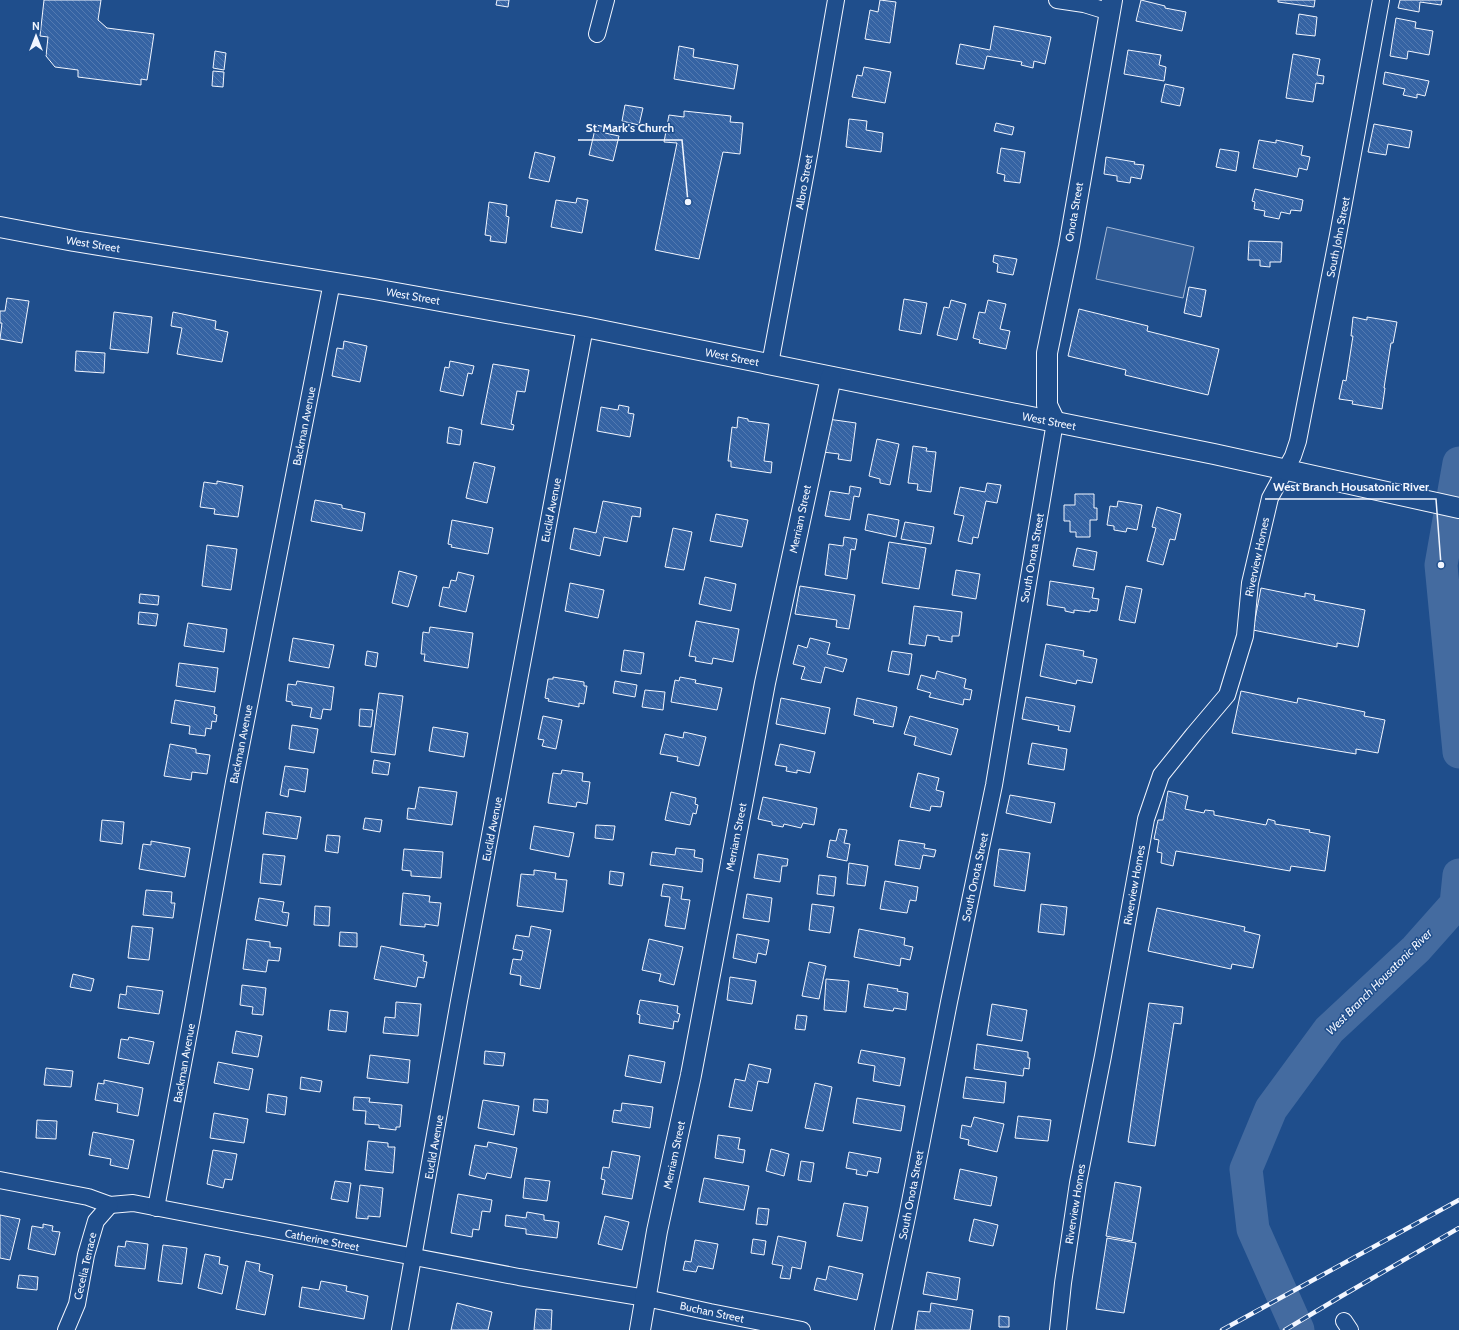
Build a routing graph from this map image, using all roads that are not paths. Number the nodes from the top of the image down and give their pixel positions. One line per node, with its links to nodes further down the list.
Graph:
1 (606, 0): 6 (street)
2 (836, 0): 10 (street, Albro Street)
3 (1057, 0): 5 (street)
4 (1381, 0): 13 (street, South John Street)
5 (1111, 6): 12 (street, Onota Street)
6 (597, 34)
7 (0, 227): 8 (street, West Street)
8 (332, 282): 9 (street, West Street); 17 (street, Backman Avenue)
9 (585, 327): 10 (street, West Street); 18 (street, Euclid Avenue)
10 (770, 364): 11 (street, West Street)
11 (831, 377): 12 (street, West Street); 19 (street, Merriam Street)
12 (1055, 422): 13 (street, West Street); 24 (street, South Onota Street)
13 (1284, 470): 14 (street, West Street); 25 (street, Riverview Homes)
14 (1459, 508)
15 (0, 1180): 16 (street, Catherine Street)
16 (110, 1205): 17 (street, Catherine Street); 20 (street, Cecelia Terrace)
17 (156, 1208): 18 (street, Catherine Street)
18 (414, 1258): 19 (street, Catherine Street); 21 (street, Euclid Avenue)
19 (646, 1298): 22 (street, Merriam Street); 23 (street, Buchan Street)
20 (66, 1330)
21 (400, 1330)
22 (640, 1330)
23 (802, 1330)
24 (882, 1330)
25 (1058, 1330)

